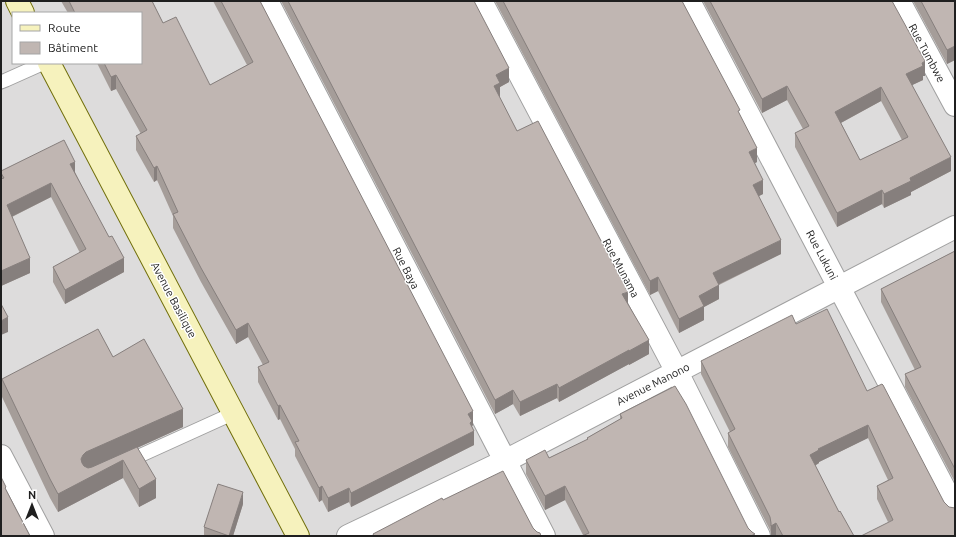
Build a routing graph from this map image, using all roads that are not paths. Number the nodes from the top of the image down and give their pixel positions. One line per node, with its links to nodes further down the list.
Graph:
1 (17, 1): 6 (street)
2 (267, 1): 16 (street, Rue Baya)
3 (480, 1): 13 (street, Rue Munama)
4 (689, 1): 12 (street, Rue Lukuni)
5 (899, 1): 10 (street, Rue Tumbwe)
6 (22, 12)
7 (42, 64): 9 (lane)
8 (50, 64): 14 (street, Avenue Basilique)
9 (1, 82)
10 (955, 105)
11 (955, 227): 12 (street, Avenue Manono)
12 (839, 287): 13 (street, Avenue Manono); 18 (street, Rue Lukuni)
13 (677, 372): 16 (street, Avenue Manono); 23 (street, Rue Munama)
14 (234, 413): 17 (lane); 20 (street, Avenue Basilique)
15 (1, 456): 19 (street)
16 (505, 460): 21 (street, Avenue Manono); 22 (street, Rue Baya)
17 (118, 465)
18 (955, 509)
19 (43, 536)
20 (298, 536)
21 (348, 536)
22 (544, 536)
23 (759, 536)

